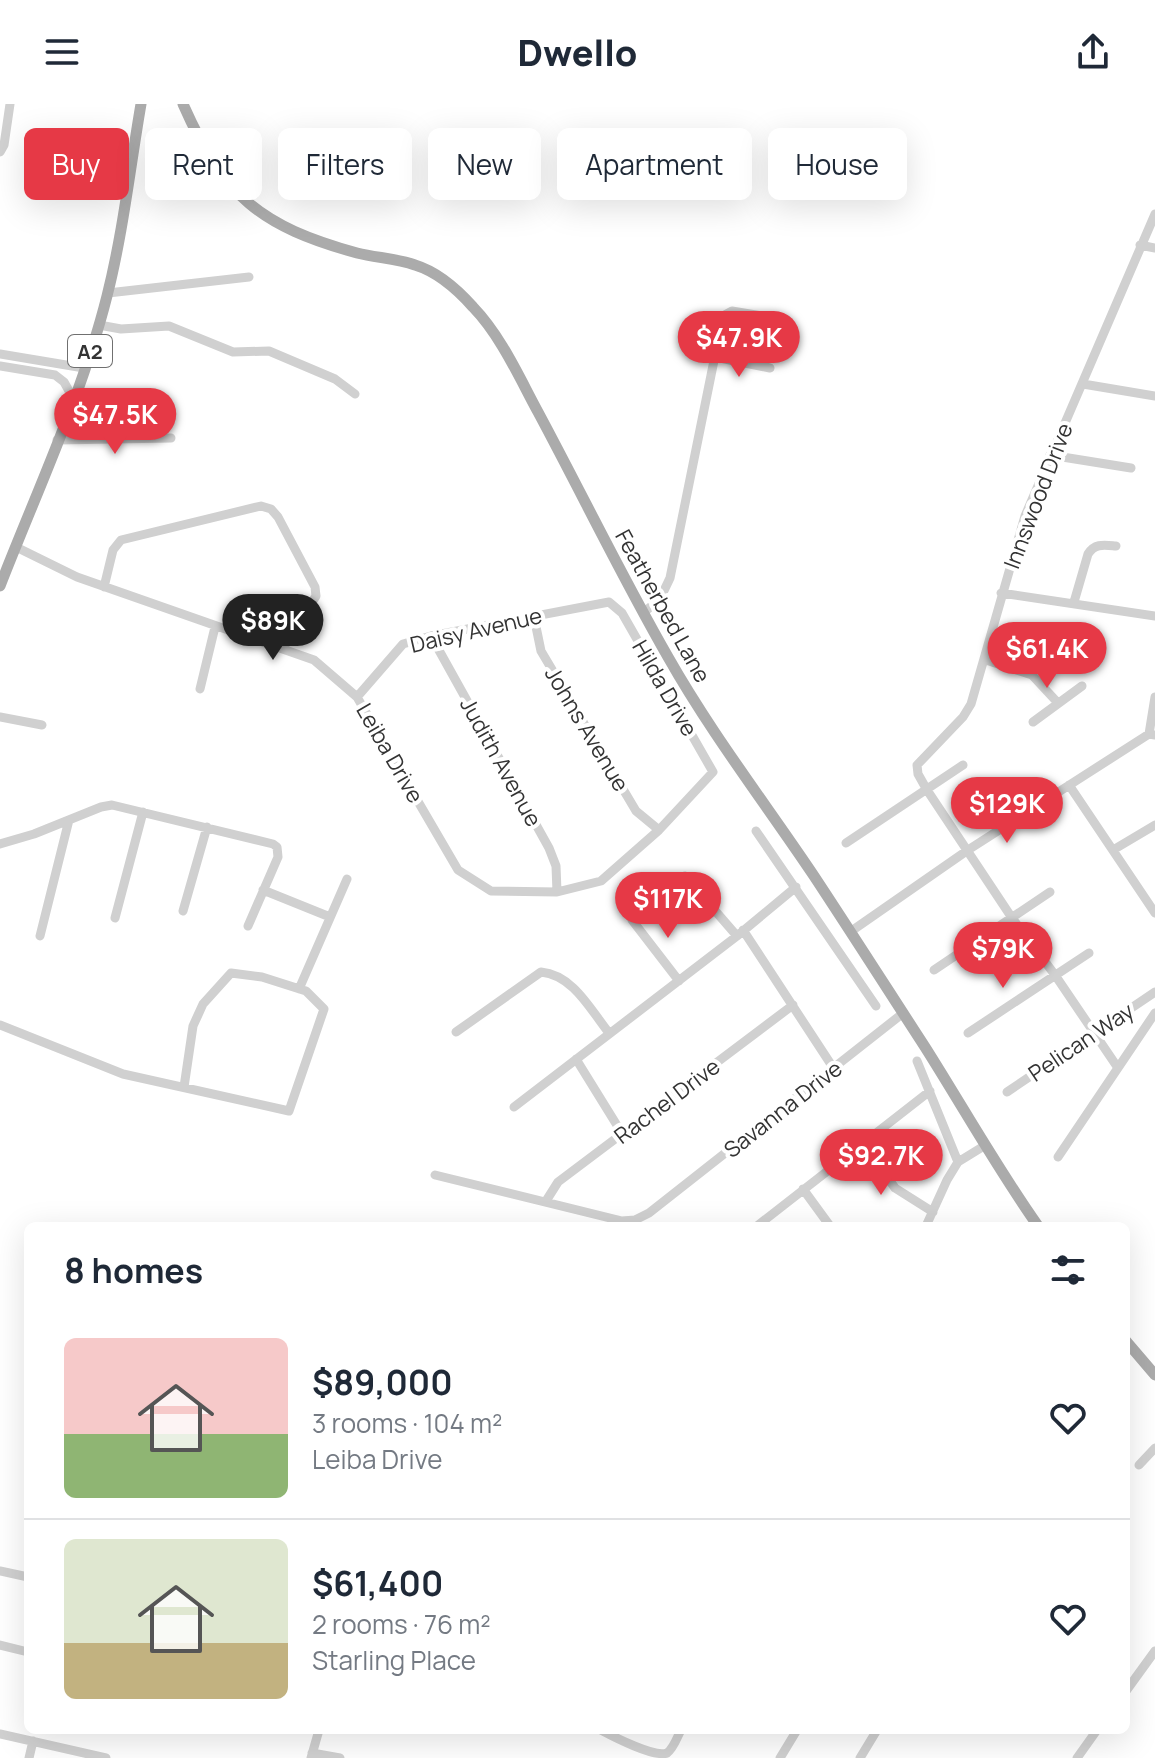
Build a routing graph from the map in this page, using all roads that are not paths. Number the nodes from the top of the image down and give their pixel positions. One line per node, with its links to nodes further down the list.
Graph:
1 (10, 104): 4 (street)
2 (141, 104): 9 (main road, A2)
3 (183, 104): 32 (main road, Featherbed Lane)
4 (0, 152)
5 (1155, 214): 6 (street, Innswood Drive)
6 (1140, 245): 7 (street); 17 (street, Innswood Drive)
7 (1155, 248)
8 (249, 277): 9 (street)
9 (108, 293): 11 (main road, A2)
10 (787, 320): 13 (street)
11 (99, 325): 15 (main road, A2); 18 (street)
12 (0, 354): 15 (street)
13 (715, 357): 16 (street); 32 (street)
14 (0, 366): 20 (street)
15 (84, 368): 20 (main road, A2)
16 (770, 368)
17 (1083, 384): 19 (street); 23 (street, Innswood Drive)
18 (355, 394)
19 (1155, 396)
20 (73, 398): 22 (main road, A2)
21 (171, 438): 22 (street)
22 (57, 440): 26 (main road, A2)
23 (1050, 455): 24 (street); 29 (street, Innswood Drive)
24 (1131, 468)
25 (1116, 546): 30 (street)
26 (16, 547): 27 (main road, A2); 28 (street, Leiba Drive)
27 (0, 586)
28 (104, 587): 35 (street, Leiba Drive); 37 (street)
29 (1001, 593): 30 (street); 38 (street, Innswood Drive)
30 (1074, 602): 33 (street)
31 (615, 605): 34 (street, Daisy Avenue); 40 (street, Hilda Drive)
32 (643, 613): 39 (main road, Featherbed Lane)
33 (1155, 616)
34 (534, 617): 36 (street, Daisy Avenue); 58 (street, Johns Avenue)
35 (215, 627): 37 (street, Leiba Drive); 42 (street)
36 (431, 636): 43 (street, Daisy Avenue); 68 (street, Judith Avenue)
37 (283, 648): 43 (street, Leiba Drive)
38 (986, 660): 45 (street); 53 (street, Innswood Drive)
39 (676, 673): 40 (street); 77 (main road, Featherbed Lane)
40 (660, 680): 51 (street, Hilda Drive)
41 (1082, 686): 45 (street)
42 (200, 689)
43 (357, 697): 68 (street, Leiba Drive)
44 (1155, 697): 49 (street)
45 (1058, 703): 47 (street)
46 (0, 717): 48 (street)
47 (1033, 722)
48 (42, 725)
49 (1152, 734): 52 (street)
50 (963, 765): 53 (street)
51 (713, 772): 58 (street, Leiba Drive)
52 (1069, 785): 62 (street); 63 (street)
53 (927, 790): 60 (street); 62 (street)
54 (143, 812): 55 (street); 57 (street); 73 (street)
55 (69, 820): 61 (street); 79 (street)
56 (1155, 825): 63 (street)
57 (207, 827): 67 (street); 70 (street)
58 (659, 830): 68 (street, Leiba Drive)
59 (756, 831): 66 (street)
60 (846, 843)
61 (0, 844)
62 (968, 850): 74 (street); 77 (street)
63 (1113, 850): 71 (street)
64 (685, 876): 78 (street)
65 (347, 879): 72 (street)
66 (796, 887): 78 (street); 87 (street)
67 (263, 890): 72 (street); 76 (street)
68 (557, 892)
69 (1050, 892): 74 (street)
70 (183, 911)
71 (1155, 913)
72 (330, 917): 84 (street)
73 (115, 918)
74 (1012, 918): 81 (street); 82 (street)
75 (632, 920): 83 (street)
76 (248, 926)
77 (850, 932): 89 (main road, Featherbed Lane)
78 (740, 933): 83 (street); 86 (street)
79 (40, 936)
80 (1089, 953): 82 (street)
81 (934, 970)
82 (1055, 975): 93 (street); 94 (street)
83 (679, 981): 92 (street)
84 (299, 989): 99 (street); 99 (street)
85 (1155, 992): 94 (street, Pelican Way)
86 (793, 1005): 98 (street); 103 (street, Rachel Drive)
87 (876, 1006)
88 (1155, 1013): 97 (street)
89 (902, 1014): 98 (street, Savanna Drive); 105 (main road, Featherbed Lane)
90 (0, 1025): 99 (street)
91 (456, 1032): 92 (street)
92 (609, 1033): 95 (street)
93 (968, 1033)
94 (1095, 1034): 97 (street); 101 (street, Pelican Way)
95 (576, 1059): 102 (street); 103 (street)
96 (917, 1061): 100 (street)
97 (1118, 1068): 106 (street)
98 (834, 1069): 110 (street, Savanna Drive)
99 (184, 1087)
100 (930, 1091): 104 (street); 107 (street)
101 (1007, 1092)
102 (514, 1107)
103 (623, 1135): 110 (street, Rachel Drive)
104 (864, 1145): 109 (street); 111 (street)
105 (984, 1146): 107 (street); 115 (main road, Featherbed Lane)
106 (1058, 1157)
107 (958, 1162): 111 (street)
108 (435, 1175): 110 (street, Savanna Drive)
109 (803, 1189): 112 (street); 113 (street)
110 (546, 1201)
111 (933, 1212): 114 (street)
112 (762, 1222)
113 (827, 1222)
114 (928, 1222)
115 (1035, 1222)
116 (1130, 1346): 117 (main road)
117 (1155, 1375)
118 (1155, 1448): 119 (street)
119 (1139, 1465)
120 (0, 1571): 121 (street)
121 (24, 1576)
122 (0, 1645): 123 (street)
123 (24, 1651)
124 (1155, 1651): 125 (street)
125 (1130, 1685)
126 (0, 1734): 133 (street)
127 (318, 1734): 134 (street)
128 (609, 1734): 136 (street)
129 (679, 1734): 136 (street)
130 (795, 1734): 139 (street)
131 (875, 1734): 140 (street)
132 (1094, 1734): 141 (street)
133 (33, 1741): 135 (street); 137 (street)
134 (312, 1755): 138 (street)
135 (102, 1757)
136 (652, 1757)
137 (29, 1758)
138 (340, 1758)
139 (780, 1758)
140 (860, 1758)
141 (1077, 1758)

